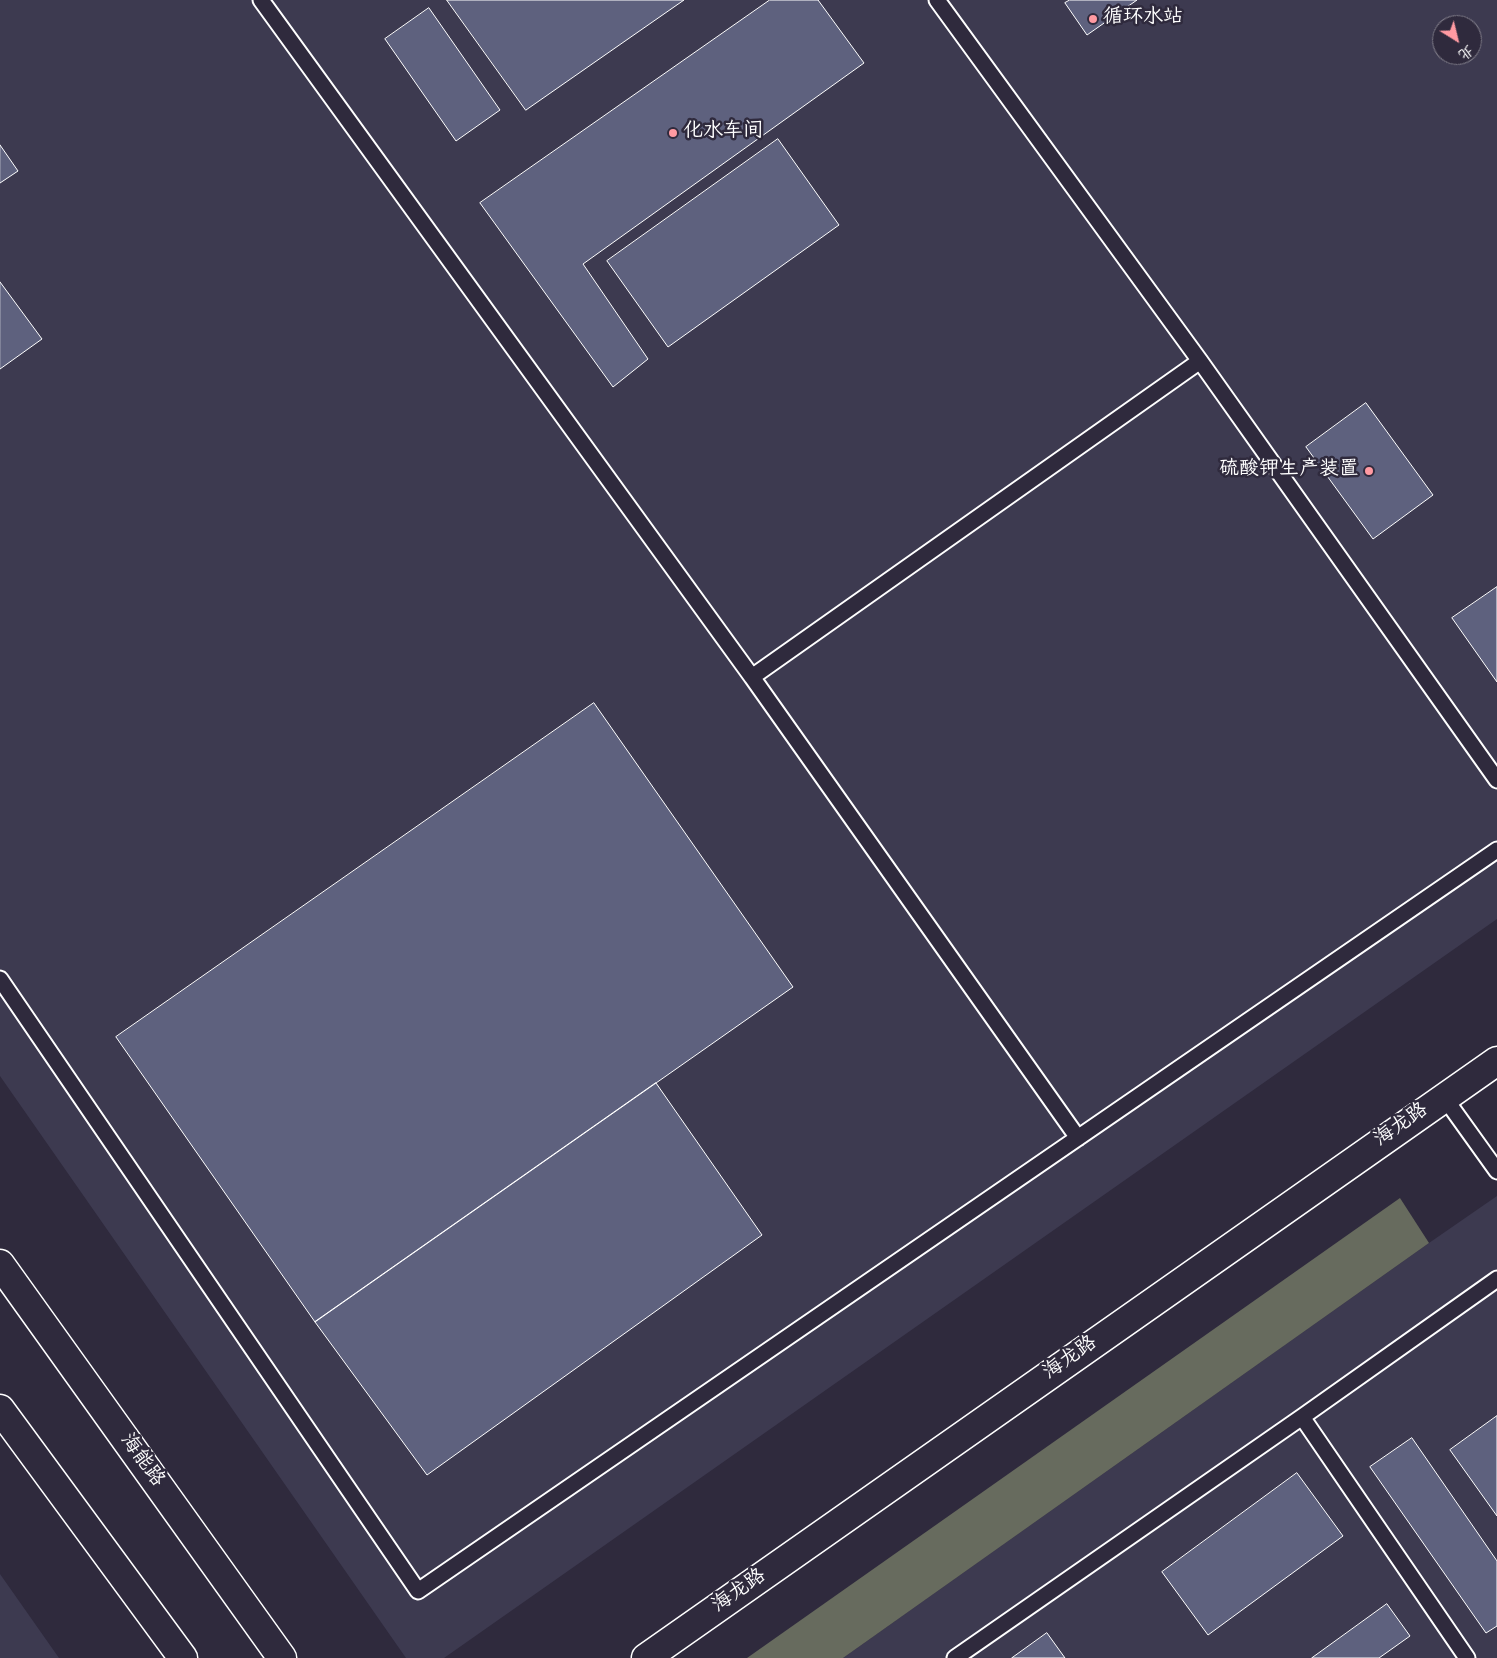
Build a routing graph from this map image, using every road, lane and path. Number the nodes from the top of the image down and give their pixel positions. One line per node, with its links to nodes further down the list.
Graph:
1 (261, 0): 4 (lane)
2 (938, 0): 3 (lane)
3 (1200, 362): 4 (lane); 5 (lane)
4 (752, 677): 10 (lane)
5 (1497, 780)
6 (1497, 850): 10 (lane)
7 (0, 979): 10 (lane)
8 (1497, 1060): 9 (street, 海龙路)
9 (1444, 1097): 11 (lane); 18 (street, 海龙路)
10 (1078, 1138)
11 (1497, 1171)
12 (0, 1264): 17 (street, 海能路)
13 (1497, 1280): 15 (lane)
14 (0, 1409): 16 (street)
15 (1302, 1417): 19 (lane); 20 (lane)
16 (183, 1658)
17 (282, 1658)
18 (646, 1658)
19 (955, 1658)
20 (1467, 1658)

